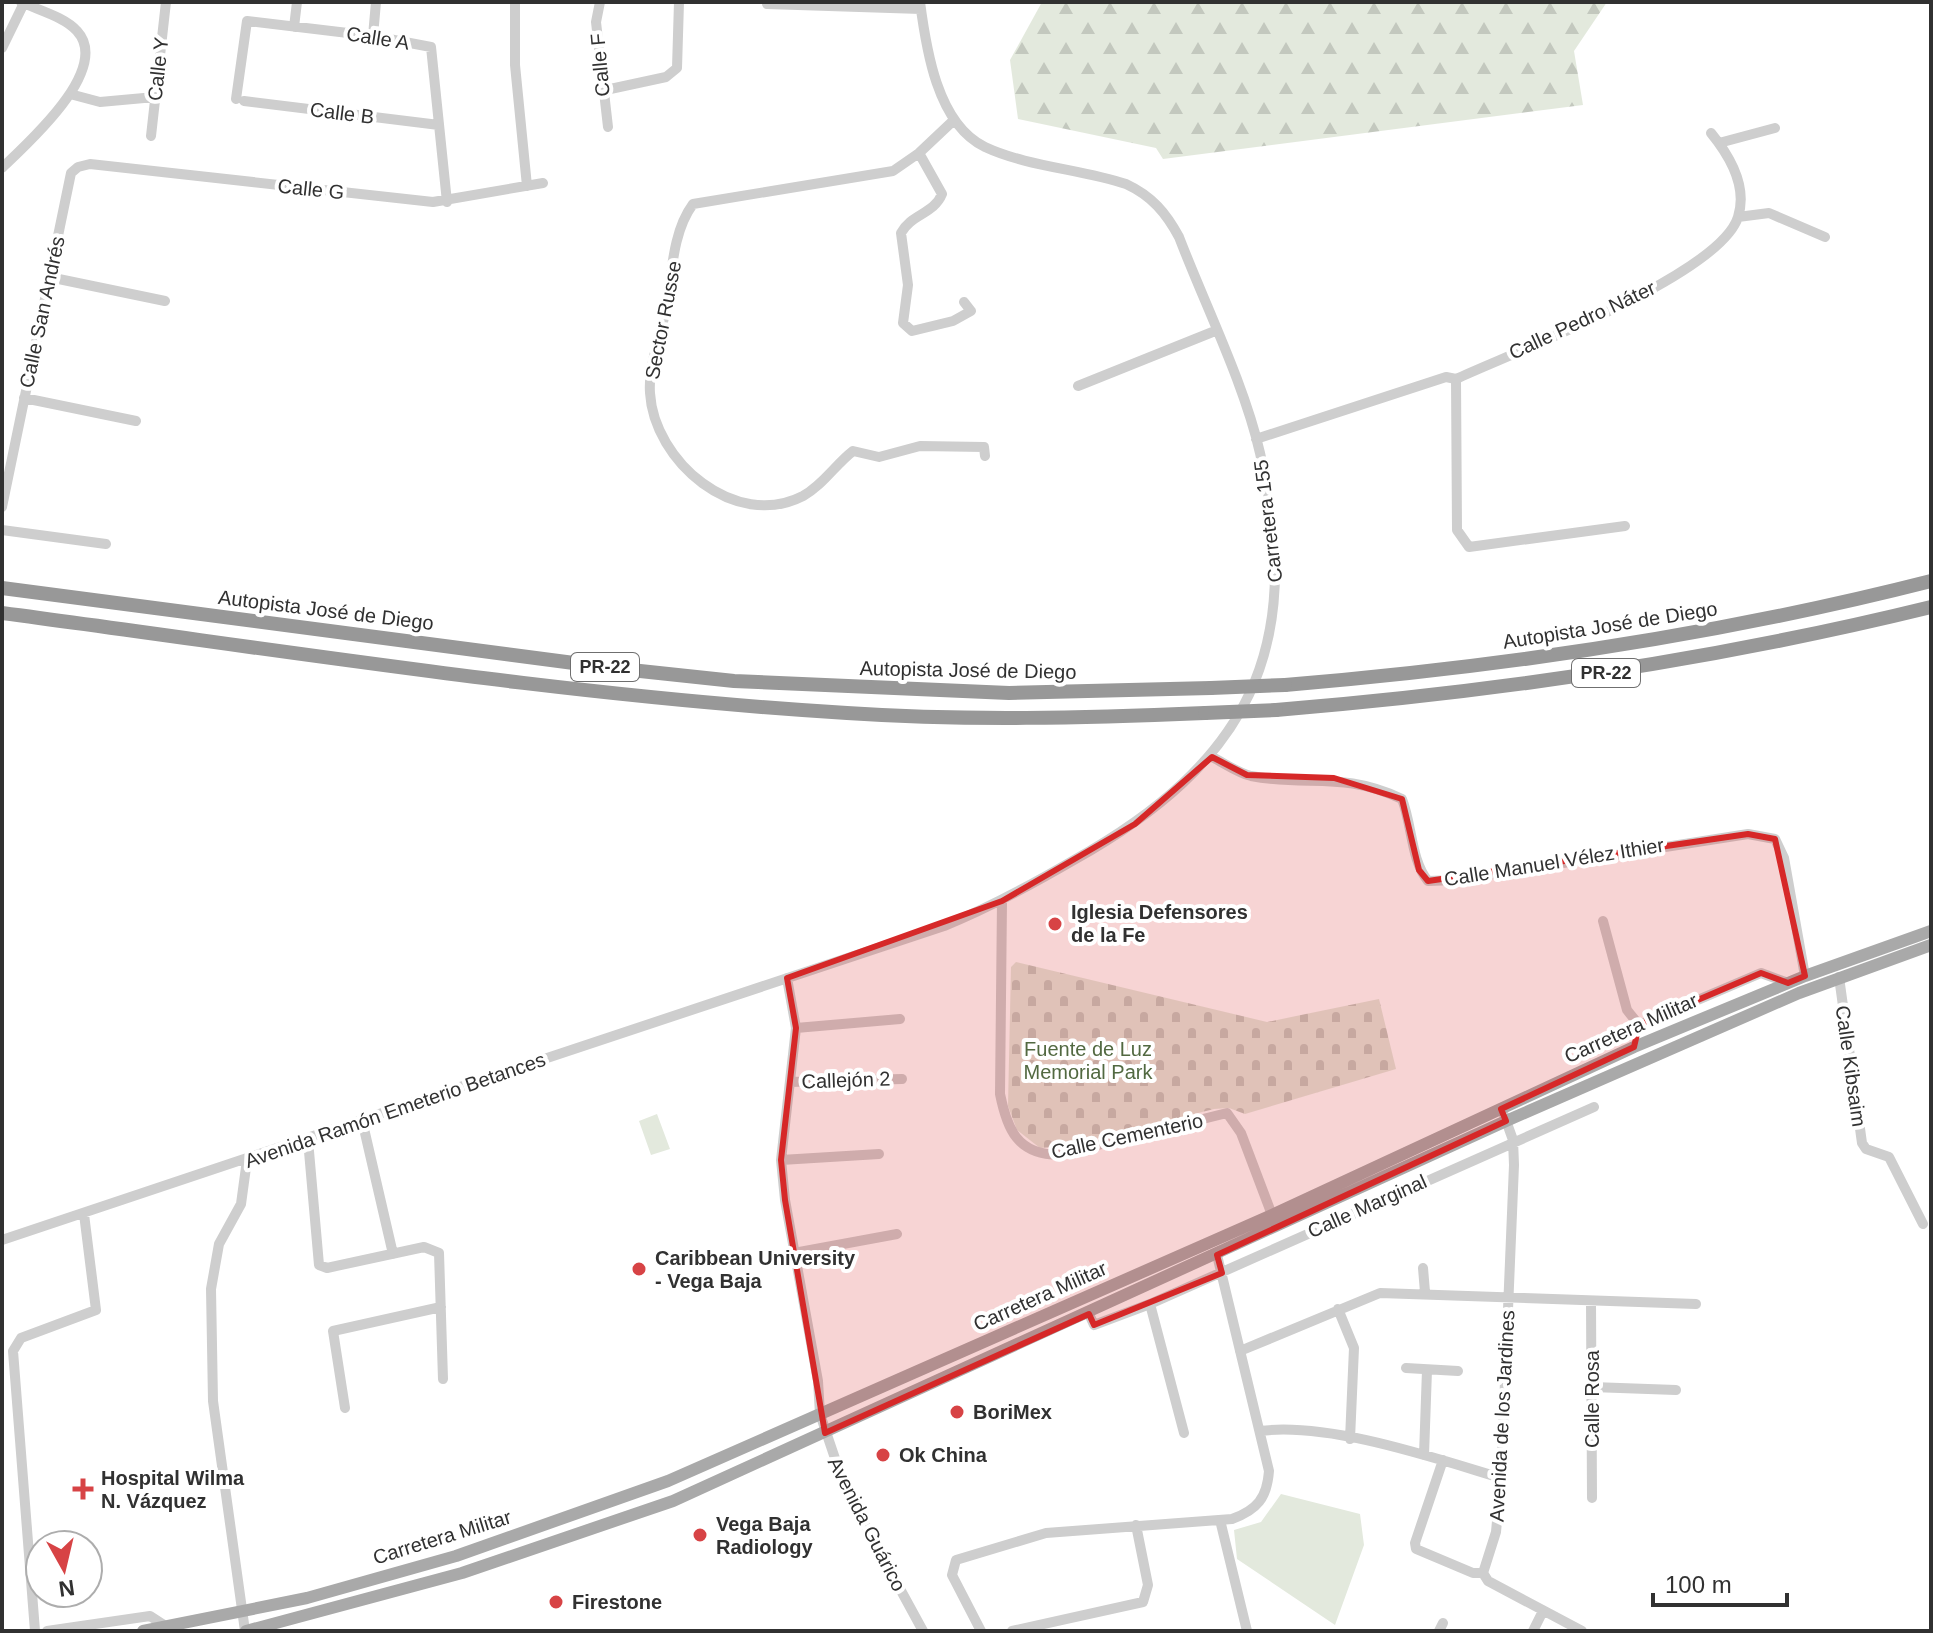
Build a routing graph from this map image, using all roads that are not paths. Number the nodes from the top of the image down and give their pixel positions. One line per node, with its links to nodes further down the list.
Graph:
1 (166, 2): 15 (street, Calle Y)
2 (297, 2): 10 (street)
3 (376, 2): 11 (street)
4 (515, 2): 28 (street)
5 (600, 2): 13 (street, Calle F)
6 (679, 2): 13 (street)
7 (23, 3): 12 (street); 14 (street)
8 (767, 4): 9 (street)
9 (921, 5): 17 (street, Carretera 155)
10 (294, 27): 11 (street, Calle A); 16 (street, Calle A)
11 (373, 36): 18 (street, Calle A)
12 (2, 48)
13 (601, 91): 19 (street, Calle F)
14 (70, 94): 15 (street); 26 (street)
15 (155, 97): 22 (street, Calle Y)
16 (240, 100): 18 (street, Calle B)
17 (954, 120): 24 (street, Sector Russe); 35 (street, Carretera 155)
18 (439, 125): 29 (street, Calle A)
19 (608, 127)
20 (1775, 128): 23 (street)
21 (1711, 133): 23 (street)
22 (151, 136)
23 (1719, 143): 30 (street)
24 (919, 153): 34 (street); 41 (street, Sector Russe)
25 (78, 167): 29 (street, Calle G); 32 (street, Calle San Andrés)
26 (2, 168)
27 (543, 183): 28 (street, Calle G)
28 (527, 186): 29 (street, Calle G)
29 (447, 202)
30 (1738, 217): 31 (street); 36 (street, Calle Pedro Náter)
31 (1825, 237)
32 (49, 277): 33 (street); 38 (street, Calle San Andrés)
33 (165, 301)
34 (964, 302)
35 (1215, 331): 37 (street); 40 (street, Carretera 155)
36 (1456, 379): 40 (street, Calle Pedro Náter); 43 (street)
37 (1078, 386)
38 (24, 398): 39 (street); 42 (street, Calle San Andrés)
39 (136, 421)
40 (1256, 439): 50 (street, Carretera 155)
41 (985, 456)
42 (2, 507)
43 (1625, 526)
44 (2, 530): 45 (street)
45 (106, 544)
46 (1931, 581): 47 (highway, Autopista José de Diego / PR-22, bridge)
47 (2, 588)
48 (1931, 607): 49 (highway, PR-22, bridge)
49 (2, 613)
50 (1212, 757): 51 (street, Carretera 155); 55 (street, Calle Manuel Vélez Ithier)
51 (1002, 901): 57 (street, Carretera 155); 74 (street, Calle Cementerio)
52 (1603, 921): 60 (street)
53 (1931, 931): 55 (main road, Carretera Militar)
54 (1931, 945): 56 (main road, Carretera Militar)
55 (1805, 976): 58 (main road, Carretera Militar)
56 (1839, 977): 66 (main road, Carretera Militar); 75 (street, Calle Kibsaim)
57 (787, 978): 61 (street, Avenida Guárico); 67 (street, Avenida Ramón Emeterio Betances)
58 (1788, 983): 60 (street); 62 (main road, Carretera Militar)
59 (900, 1019): 61 (street)
60 (1639, 1025): 62 (street)
61 (796, 1028): 64 (street, Avenida Guárico)
62 (1634, 1047): 66 (main road, Carretera Militar)
63 (902, 1079): 64 (street, Callejón 2)
64 (790, 1082): 72 (street, Avenida Guárico)
65 (1594, 1107): 69 (street, Calle Marginal)
66 (1503, 1115): 69 (street); 74 (main road, Carretera Militar); 80 (main road, Carretera Militar)
67 (362, 1120): 68 (street, Avenida Ramón Emeterio Betances); 79 (street)
68 (308, 1140): 71 (street, Avenida Ramón Emeterio Betances); 79 (street)
69 (1513, 1140): 82 (street, Calle Marginal); 84 (street, Avenida de los Jardines)
70 (879, 1154): 72 (street)
71 (247, 1160): 73 (street, Avenida Ramón Emeterio Betances); 112 (street)
72 (781, 1160): 78 (street, Avenida Guárico)
73 (84, 1214): 77 (street, Avenida Ramón Emeterio Betances); 114 (street)
74 (1272, 1215): 99 (main road, Carretera Militar)
75 (1923, 1224)
76 (897, 1234): 78 (street)
77 (2, 1240)
78 (794, 1253): 99 (street, Avenida Guárico)
79 (393, 1254): 88 (street)
80 (1217, 1255): 82 (street); 90 (main road, Carretera Militar)
81 (1423, 1268): 83 (street)
82 (1222, 1273): 86 (street, Calle Marginal); 91 (street)
83 (1425, 1292): 84 (street); 89 (street)
84 (1509, 1297): 85 (street); 106 (street, Avenida de los Jardines)
85 (1591, 1301): 87 (street); 96 (street, Calle Rosa)
86 (1150, 1304): 90 (street, Calle Marginal); 102 (street)
87 (1696, 1304)
88 (441, 1307): 95 (street); 98 (street)
89 (1338, 1309): 91 (street); 103 (street)
90 (1089, 1314): 101 (main road, Carretera Militar)
91 (1240, 1351): 100 (street)
92 (1406, 1368): 93 (street)
93 (1427, 1370): 94 (street); 104 (street)
94 (1458, 1371)
95 (443, 1379)
96 (1592, 1387): 97 (street); 107 (street, Calle Rosa)
97 (1676, 1390)
98 (345, 1408)
99 (820, 1414): 101 (street, Avenida Guárico); 112 (main road, Carretera Militar)
100 (1260, 1431): 103 (street); 108 (street)
101 (825, 1433): 117 (main road, Carretera Militar); 118 (street, Avenida Guárico)
102 (1184, 1433)
103 (1350, 1439): 104 (street)
104 (1424, 1455): 105 (street)
105 (1443, 1460): 106 (street); 110 (street)
106 (1501, 1478): 110 (street, Avenida de los Jardines)
107 (1592, 1498)
108 (1220, 1520): 109 (street); 121 (street)
109 (1136, 1525): 119 (street); 120 (street)
110 (1483, 1573): 111 (street)
111 (1543, 1611): 122 (street); 123 (street)
112 (242, 1613): 113 (main road, Carretera Militar); 117 (street)
113 (167, 1627): 115 (street); 116 (main road, Carretera Militar)
114 (35, 1631)
115 (47, 1631)
116 (143, 1631)
117 (246, 1631)
118 (923, 1631)
119 (981, 1631)
120 (1012, 1631)
121 (1247, 1631)
122 (1533, 1631)
123 (1582, 1631)

